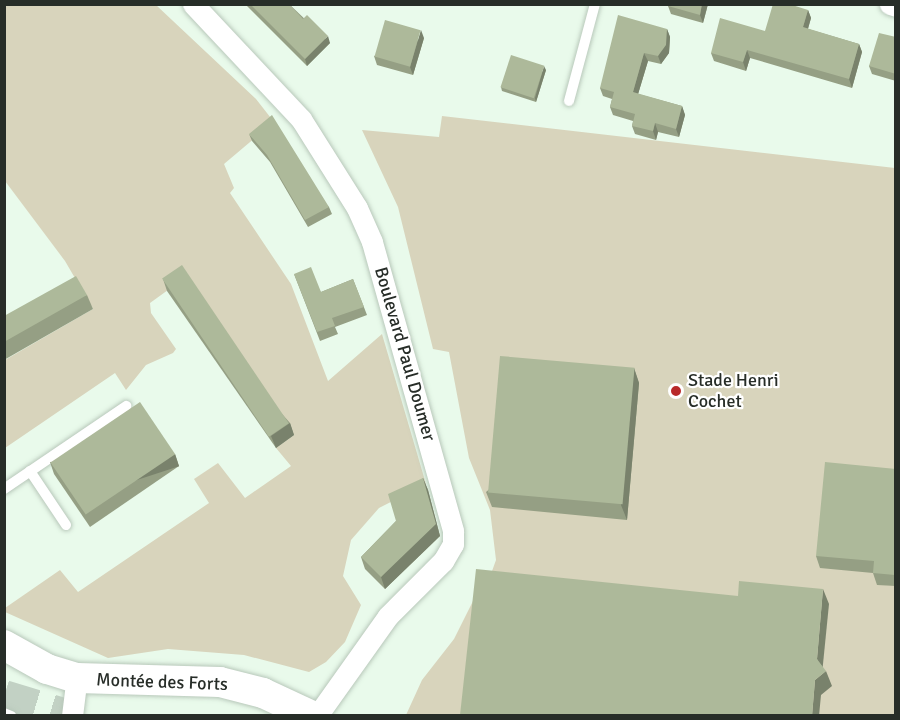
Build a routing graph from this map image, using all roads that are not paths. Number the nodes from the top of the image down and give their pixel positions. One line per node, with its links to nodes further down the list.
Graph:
1 (193, 4): 16 (street, Boulevard Paul Doumer)
2 (595, 4): 5 (lane)
3 (890, 4): 4 (street)
4 (896, 6)
5 (569, 101)
6 (126, 406): 7 (lane)
7 (30, 471): 8 (lane); 9 (lane)
8 (4, 489)
9 (66, 525)
10 (4, 645): 11 (street, Montée des Forts)
11 (77, 678): 14 (street, Montée des Forts); 15 (street, Montée des Forts)
12 (4, 714): 13 (lane)
13 (11, 716)
14 (72, 716)
15 (312, 716)
16 (317, 716)

